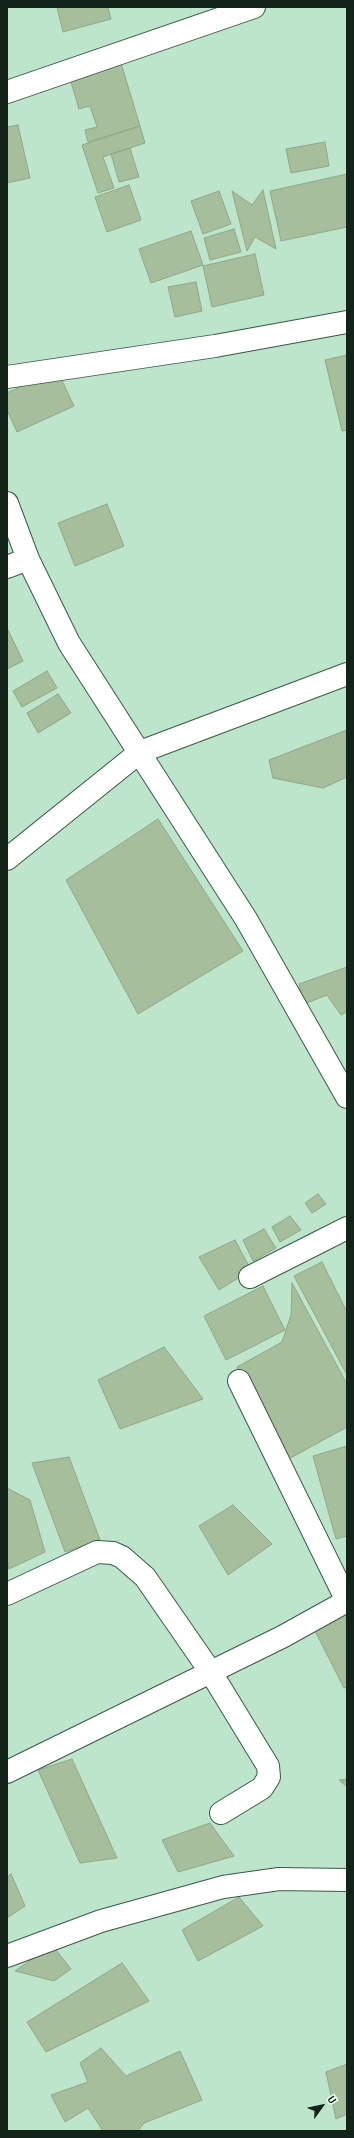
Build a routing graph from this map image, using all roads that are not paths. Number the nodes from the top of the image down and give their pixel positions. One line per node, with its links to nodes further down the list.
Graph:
1 (254, 7): 2 (street)
2 (7, 92)
3 (347, 322): 4 (street)
4 (7, 377)
5 (7, 503): 6 (street)
6 (28, 559): 7 (street); 9 (street)
7 (7, 567)
8 (347, 674): 9 (street)
9 (140, 752): 10 (street); 11 (street)
10 (7, 859)
11 (347, 1097)
12 (347, 1228): 13 (street)
13 (250, 1277)
14 (239, 1381): 16 (street)
15 (7, 1594): 17 (street)
16 (347, 1601): 17 (street)
17 (210, 1671): 18 (street); 19 (street)
18 (7, 1772)
19 (221, 1813)
20 (347, 1880): 21 (street)
21 (7, 1956)

